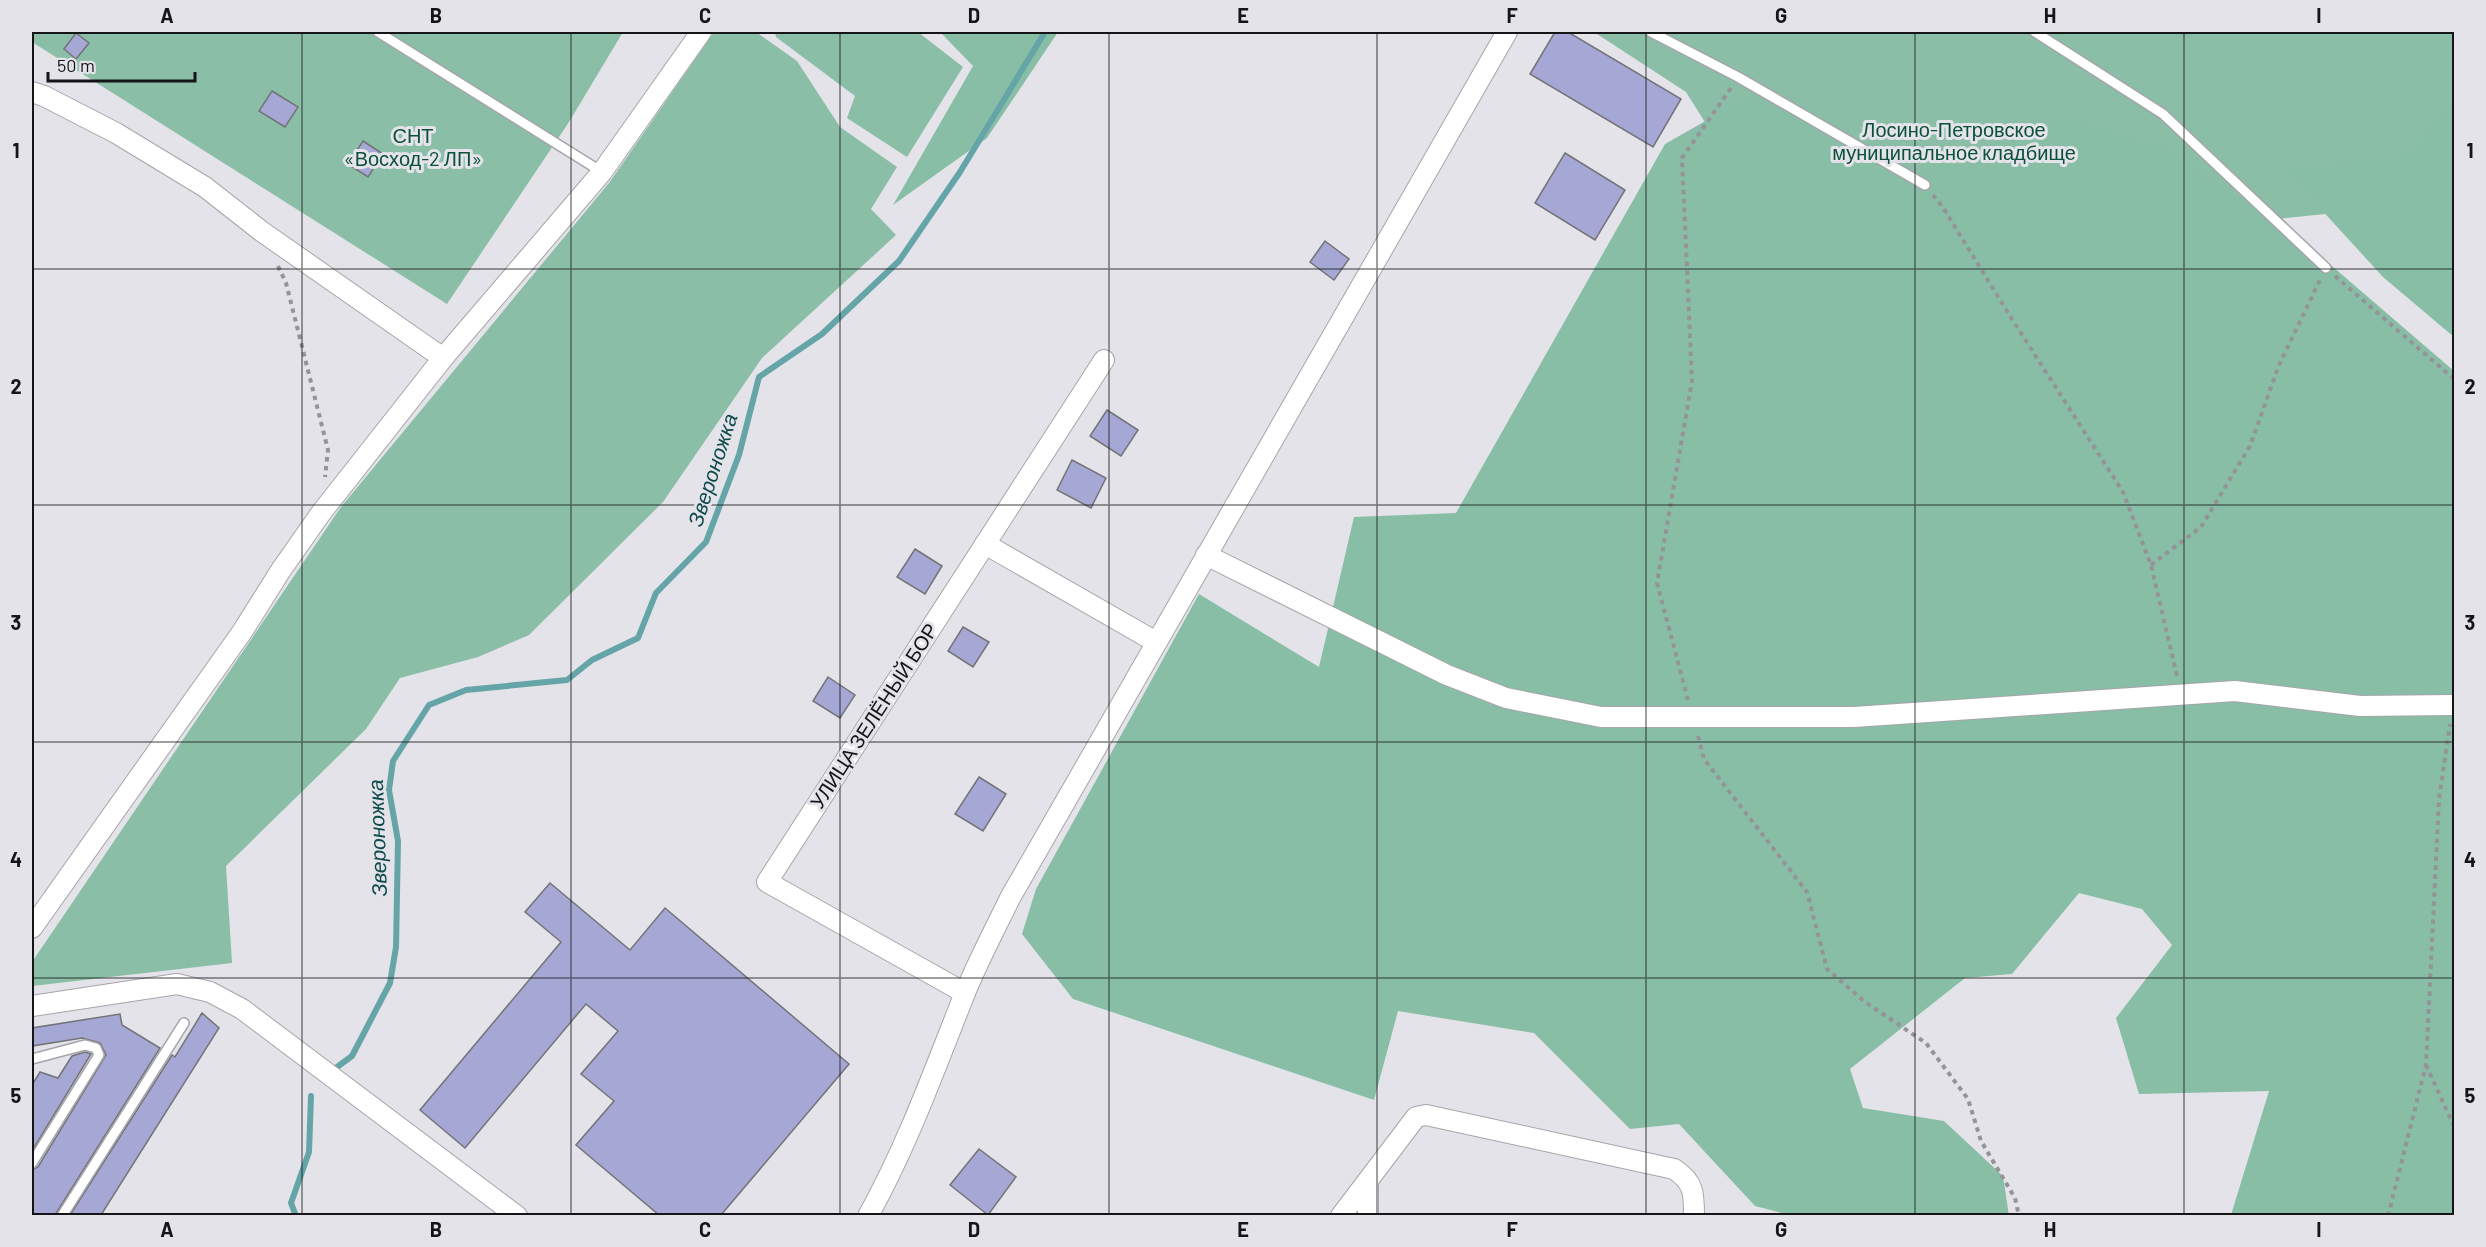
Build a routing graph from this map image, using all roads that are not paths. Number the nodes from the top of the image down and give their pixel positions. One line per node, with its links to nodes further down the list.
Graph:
1 (378, 32): 7 (lane)
2 (701, 32): 7 (street)
3 (1507, 32): 13 (street)
4 (1651, 32): 8 (lane)
5 (2035, 32): 9 (lane)
6 (32, 92): 10 (street)
7 (602, 172): 10 (street)
8 (1925, 185)
9 (2326, 268)
10 (443, 358): 16 (street)
11 (1104, 360): 12 (street, УЛИЦА ЗЕЛЁНЫЙ БОР)
12 (985, 544): 14 (street); 17 (street, УЛИЦА ЗЕЛЁНЫЙ БОР)
13 (1206, 555): 14 (street); 15 (street)
14 (1156, 642): 17 (street)
15 (2453, 705)
16 (32, 928)
17 (965, 993): 25 (street)
18 (32, 1006): 24 (street)
19 (184, 1023): 23 (lane)
20 (33, 1061): 21 (lane)
21 (32, 1162)
22 (1368, 1181): 26 (street); 27 (street); 28 (street)
23 (62, 1215)
24 (517, 1215)
25 (868, 1215)
26 (1341, 1215)
27 (1368, 1215)
28 (1694, 1215)

